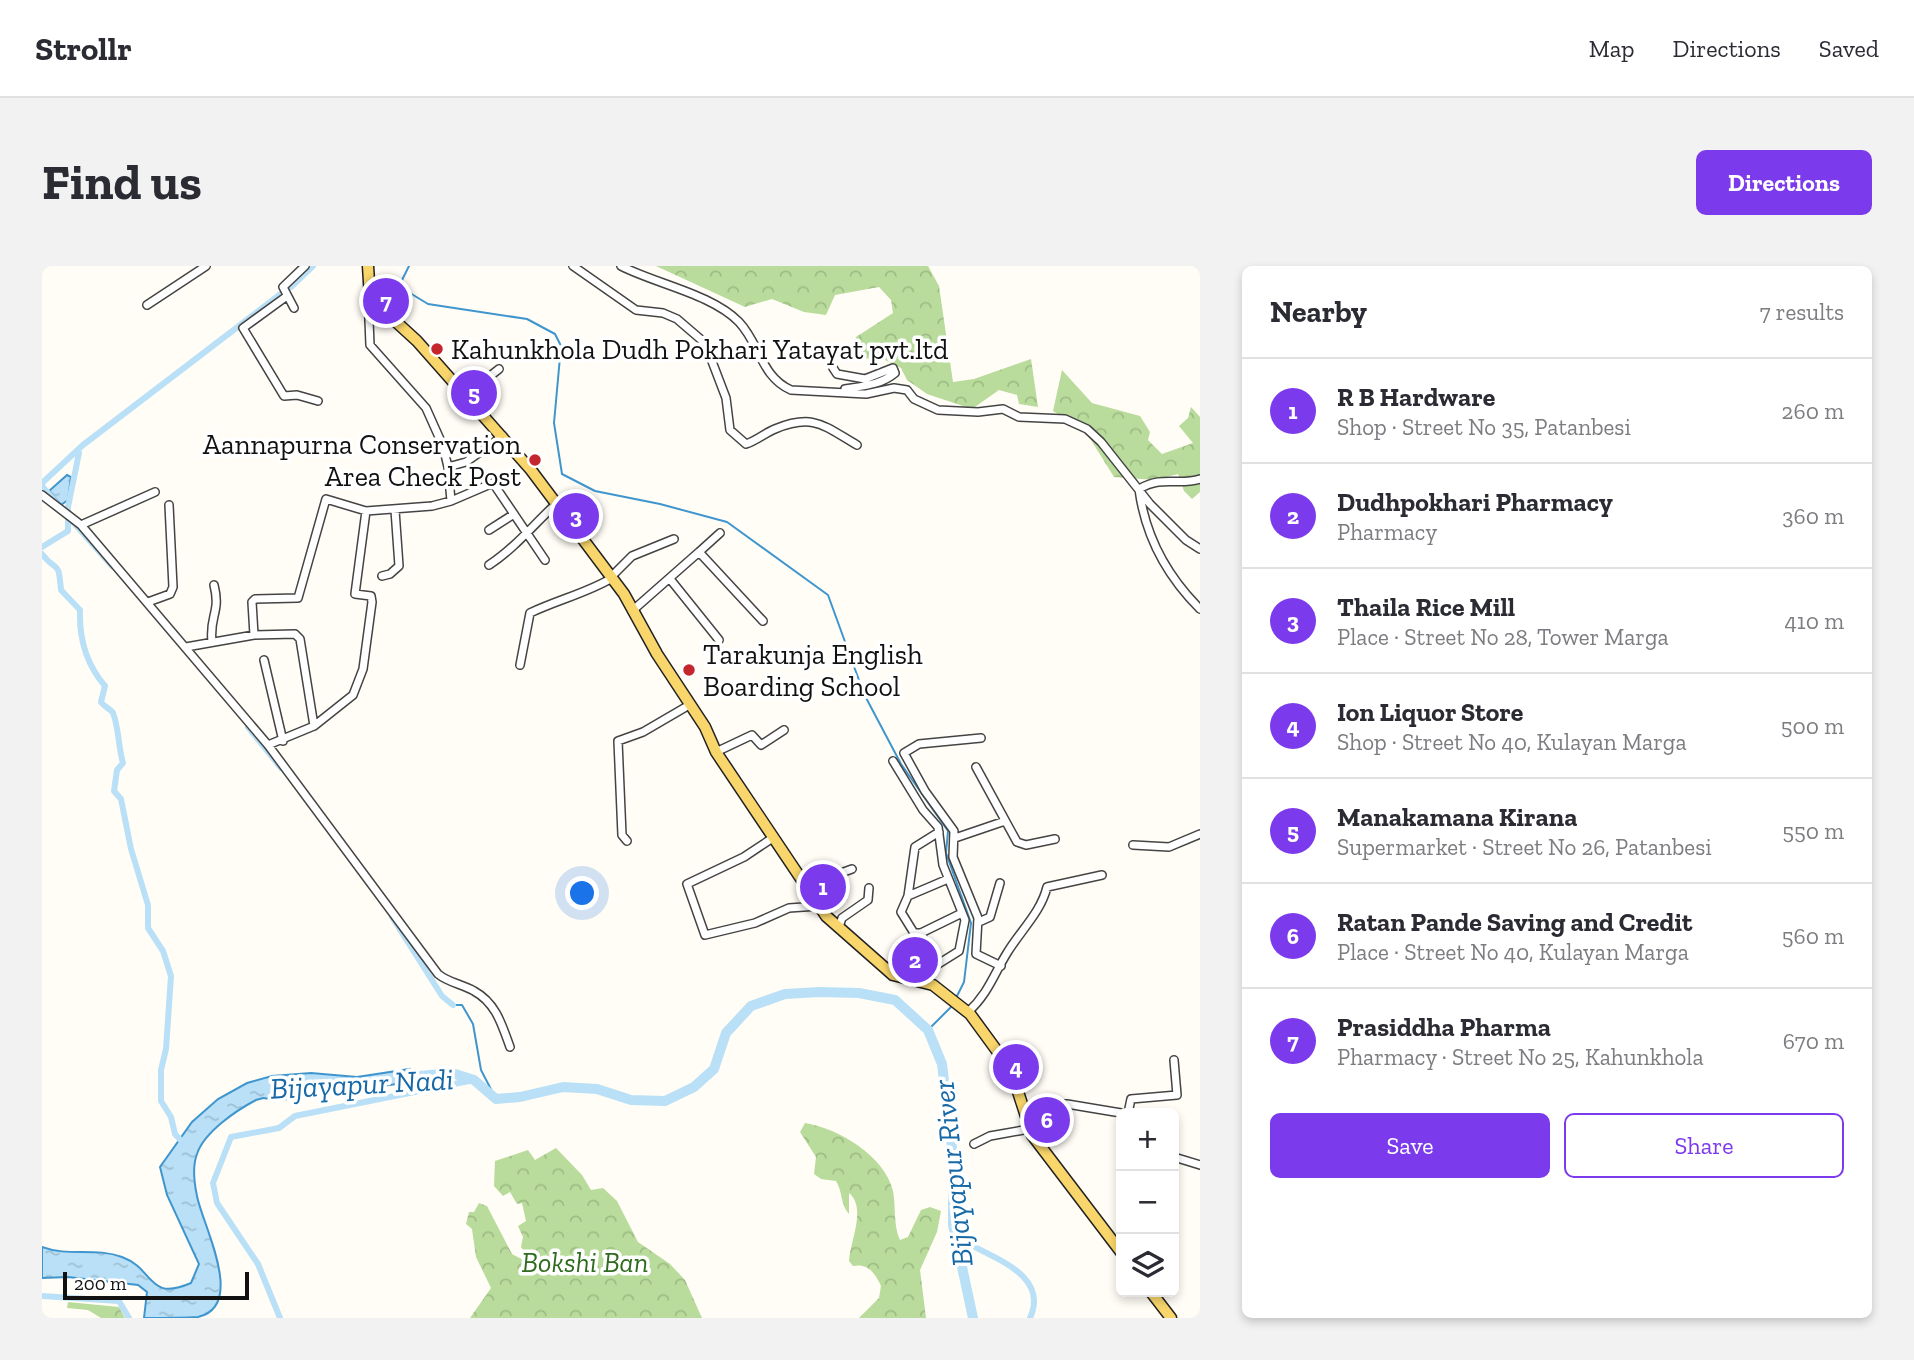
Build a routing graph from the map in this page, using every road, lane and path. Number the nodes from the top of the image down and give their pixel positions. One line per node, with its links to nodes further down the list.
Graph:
1 (206, 266): 8 (street)
2 (305, 266): 7 (street)
3 (368, 266): 6 (main road)
4 (573, 266): 16 (street)
5 (621, 266): 12 (street)
6 (368, 295): 13 (main road); 17 (street)
7 (287, 296): 9 (street); 14 (street)
8 (147, 305)
9 (294, 307)
10 (833, 368): 12 (street)
11 (499, 369): 13 (street)
12 (846, 393): 19 (street)
13 (466, 395): 15 (main road)
14 (318, 401)
15 (504, 436): 17 (street); 23 (main road)
16 (857, 445)
17 (448, 467): 22 (street)
18 (1200, 479): 19 (street)
19 (1139, 489): 33 (street); 42 (street)
20 (155, 492): 28 (street)
21 (42, 495): 28 (street)
22 (451, 501): 25 (street); 27 (street)
23 (556, 504): 30 (street); 38 (main road)
24 (169, 505): 41 (street)
25 (396, 510): 26 (street); 37 (street)
26 (366, 511): 45 (street); 52 (street)
27 (514, 514): 29 (street); 30 (street)
28 (81, 525): 41 (street)
29 (489, 530)
30 (526, 532): 35 (street); 36 (street)
31 (720, 533): 34 (street)
32 (674, 539): 38 (street)
33 (1200, 549)
34 (699, 551): 39 (street); 44 (street)
35 (545, 560)
36 (489, 565)
37 (382, 576)
38 (612, 577): 43 (main road); 50 (street)
39 (670, 579): 43 (street); 46 (street)
40 (214, 585): 47 (street)
41 (148, 602): 48 (street)
42 (1200, 609)
43 (632, 611): 51 (main road)
44 (763, 621)
45 (254, 635): 47 (street); 52 (street)
46 (719, 640)
47 (212, 642): 48 (street)
48 (186, 647): 56 (street)
49 (264, 660): 55 (street)
50 (520, 665)
51 (691, 704): 57 (main road); 63 (street)
52 (314, 726): 55 (street)
53 (784, 730): 57 (street)
54 (981, 738): 65 (street)
55 (283, 741): 56 (street)
56 (268, 745): 84 (street)
57 (716, 752): 64 (main road)
58 (894, 761): 61 (street)
59 (976, 767): 60 (street)
60 (1004, 821): 65 (street); 66 (street)
61 (939, 832): 70 (street); 74 (street)
62 (1200, 834): 67 (street)
63 (625, 838)
64 (774, 838): 73 (main road); 75 (street)
65 (955, 838): 77 (street)
66 (1055, 839)
67 (1133, 845)
68 (852, 869): 73 (street)
69 (1102, 875): 81 (street)
70 (947, 879): 74 (street); 76 (street)
71 (1000, 883): 77 (street)
72 (869, 888): 78 (street)
73 (811, 894): 75 (main road)
74 (908, 896): 79 (street)
75 (818, 906): 78 (main road)
76 (962, 914): 79 (street); 80 (street)
77 (979, 922): 81 (street)
78 (839, 927): 82 (main road)
79 (921, 933): 80 (street)
80 (935, 966): 82 (street)
81 (1001, 966): 83 (street)
82 (928, 984): 83 (main road)
83 (968, 1012): 86 (main road)
84 (509, 1048)
85 (1174, 1060): 87 (street)
86 (1022, 1107): 88 (street); 89 (main road)
87 (1129, 1108)
88 (1116, 1113)
89 (1029, 1129): 90 (street); 93 (main road)
90 (974, 1144)
91 (1179, 1159): 92 (street)
92 (1200, 1166)
93 (1116, 1246)
94 (1155, 1297): 95 (main road)
95 (1171, 1318)

